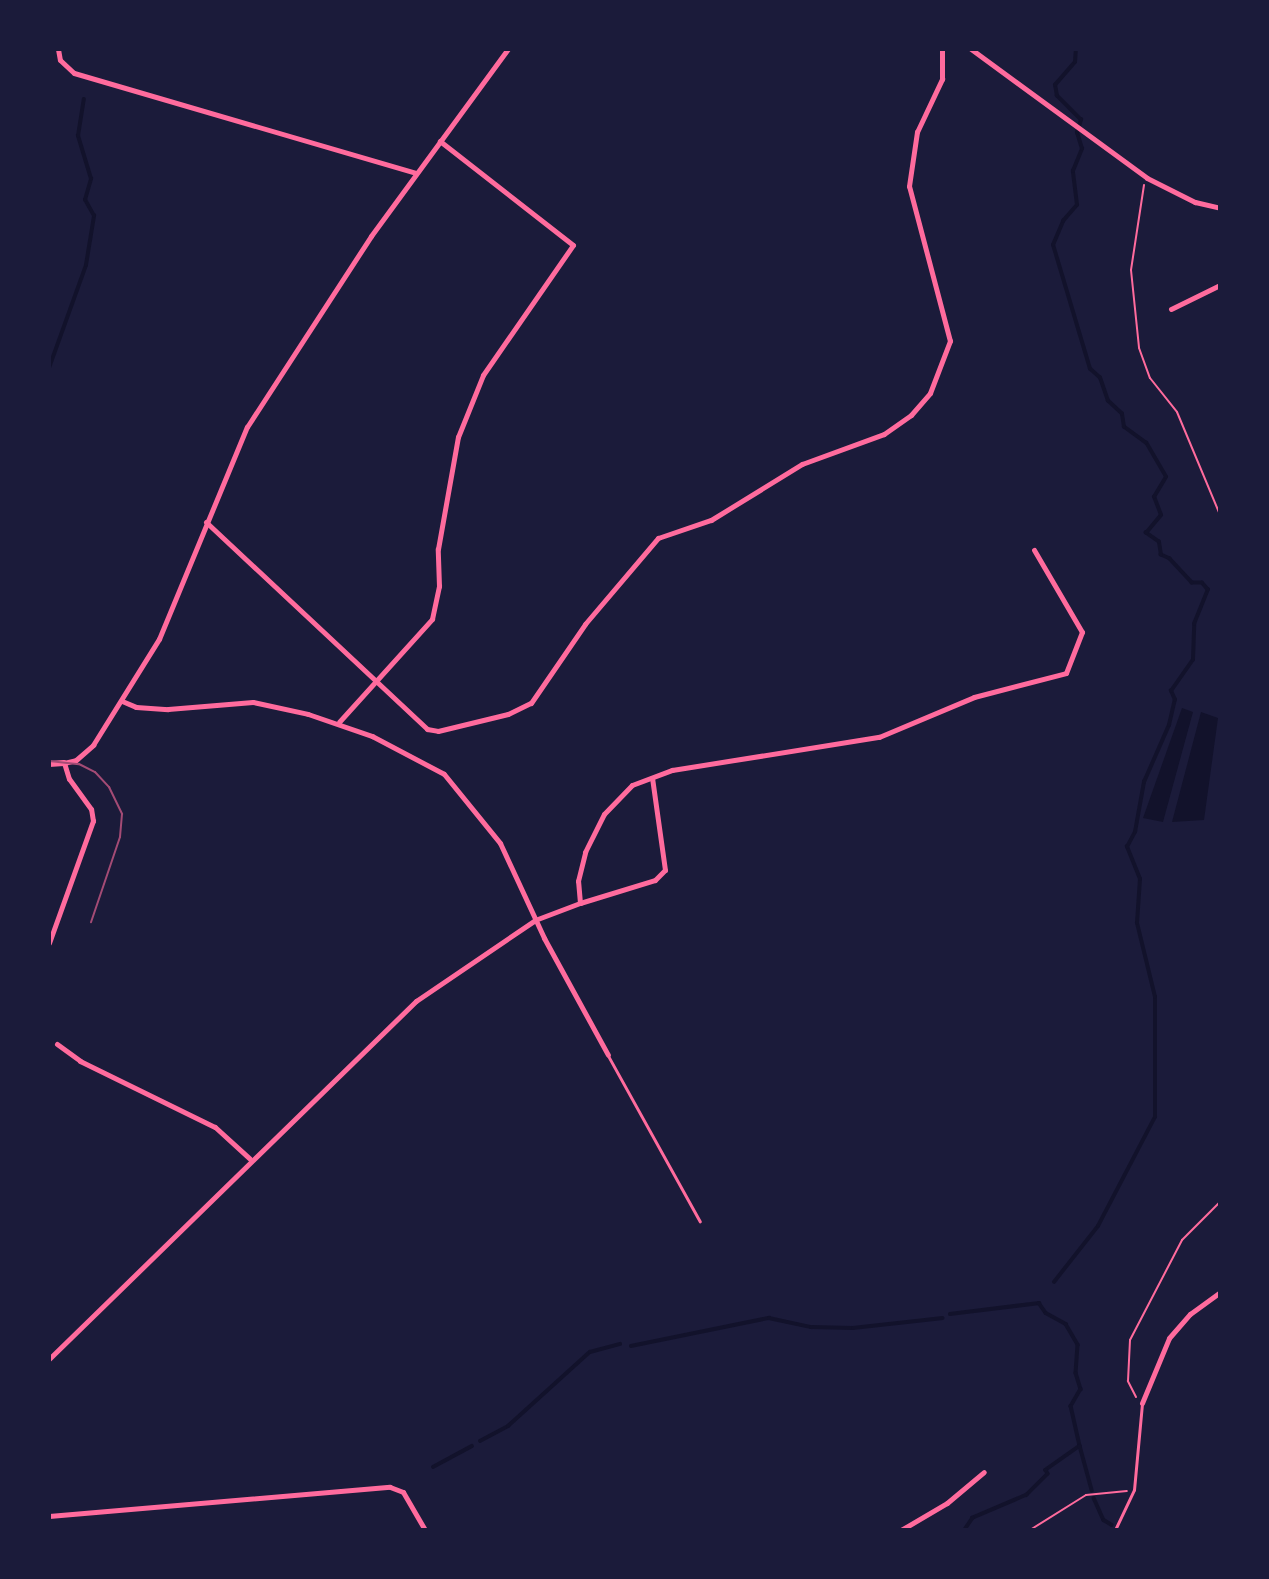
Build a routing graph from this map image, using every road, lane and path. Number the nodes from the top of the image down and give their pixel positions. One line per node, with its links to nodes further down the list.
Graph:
1 (58, 49): 6 (street)
2 (508, 49): 5 (street)
3 (943, 49): 14 (street)
4 (971, 49): 7 (street)
5 (440, 141): 6 (street); 14 (street)
6 (416, 173): 12 (street)
7 (1147, 178): 8 (street); 11 (path)
8 (1220, 208)
9 (1220, 285): 10 (street)
10 (1171, 309)
11 (1220, 514)
12 (206, 522): 14 (street); 15 (street)
13 (1034, 550): 19 (street)
14 (375, 682): 16 (street)
15 (122, 701): 16 (street); 17 (street)
16 (339, 722): 21 (street)
17 (64, 763): 18 (street); 22 (street)
18 (49, 764)
19 (652, 778): 20 (street); 20 (street)
20 (580, 903): 21 (street)
21 (535, 920): 24 (street); 25 (street)
22 (49, 943)
23 (57, 1044): 25 (street)
24 (608, 1055): 27 (lane)
25 (250, 1159): 29 (street)
26 (1220, 1202): 30 (path)
27 (700, 1221)
28 (1220, 1292): 30 (street)
29 (49, 1359)
30 (1142, 1404): 32 (lane)
31 (984, 1472): 35 (street)
32 (1134, 1490): 36 (path); 37 (lane)
33 (49, 1516): 34 (street)
34 (425, 1530)
35 (901, 1530)
36 (1030, 1530)
37 (1115, 1530)

